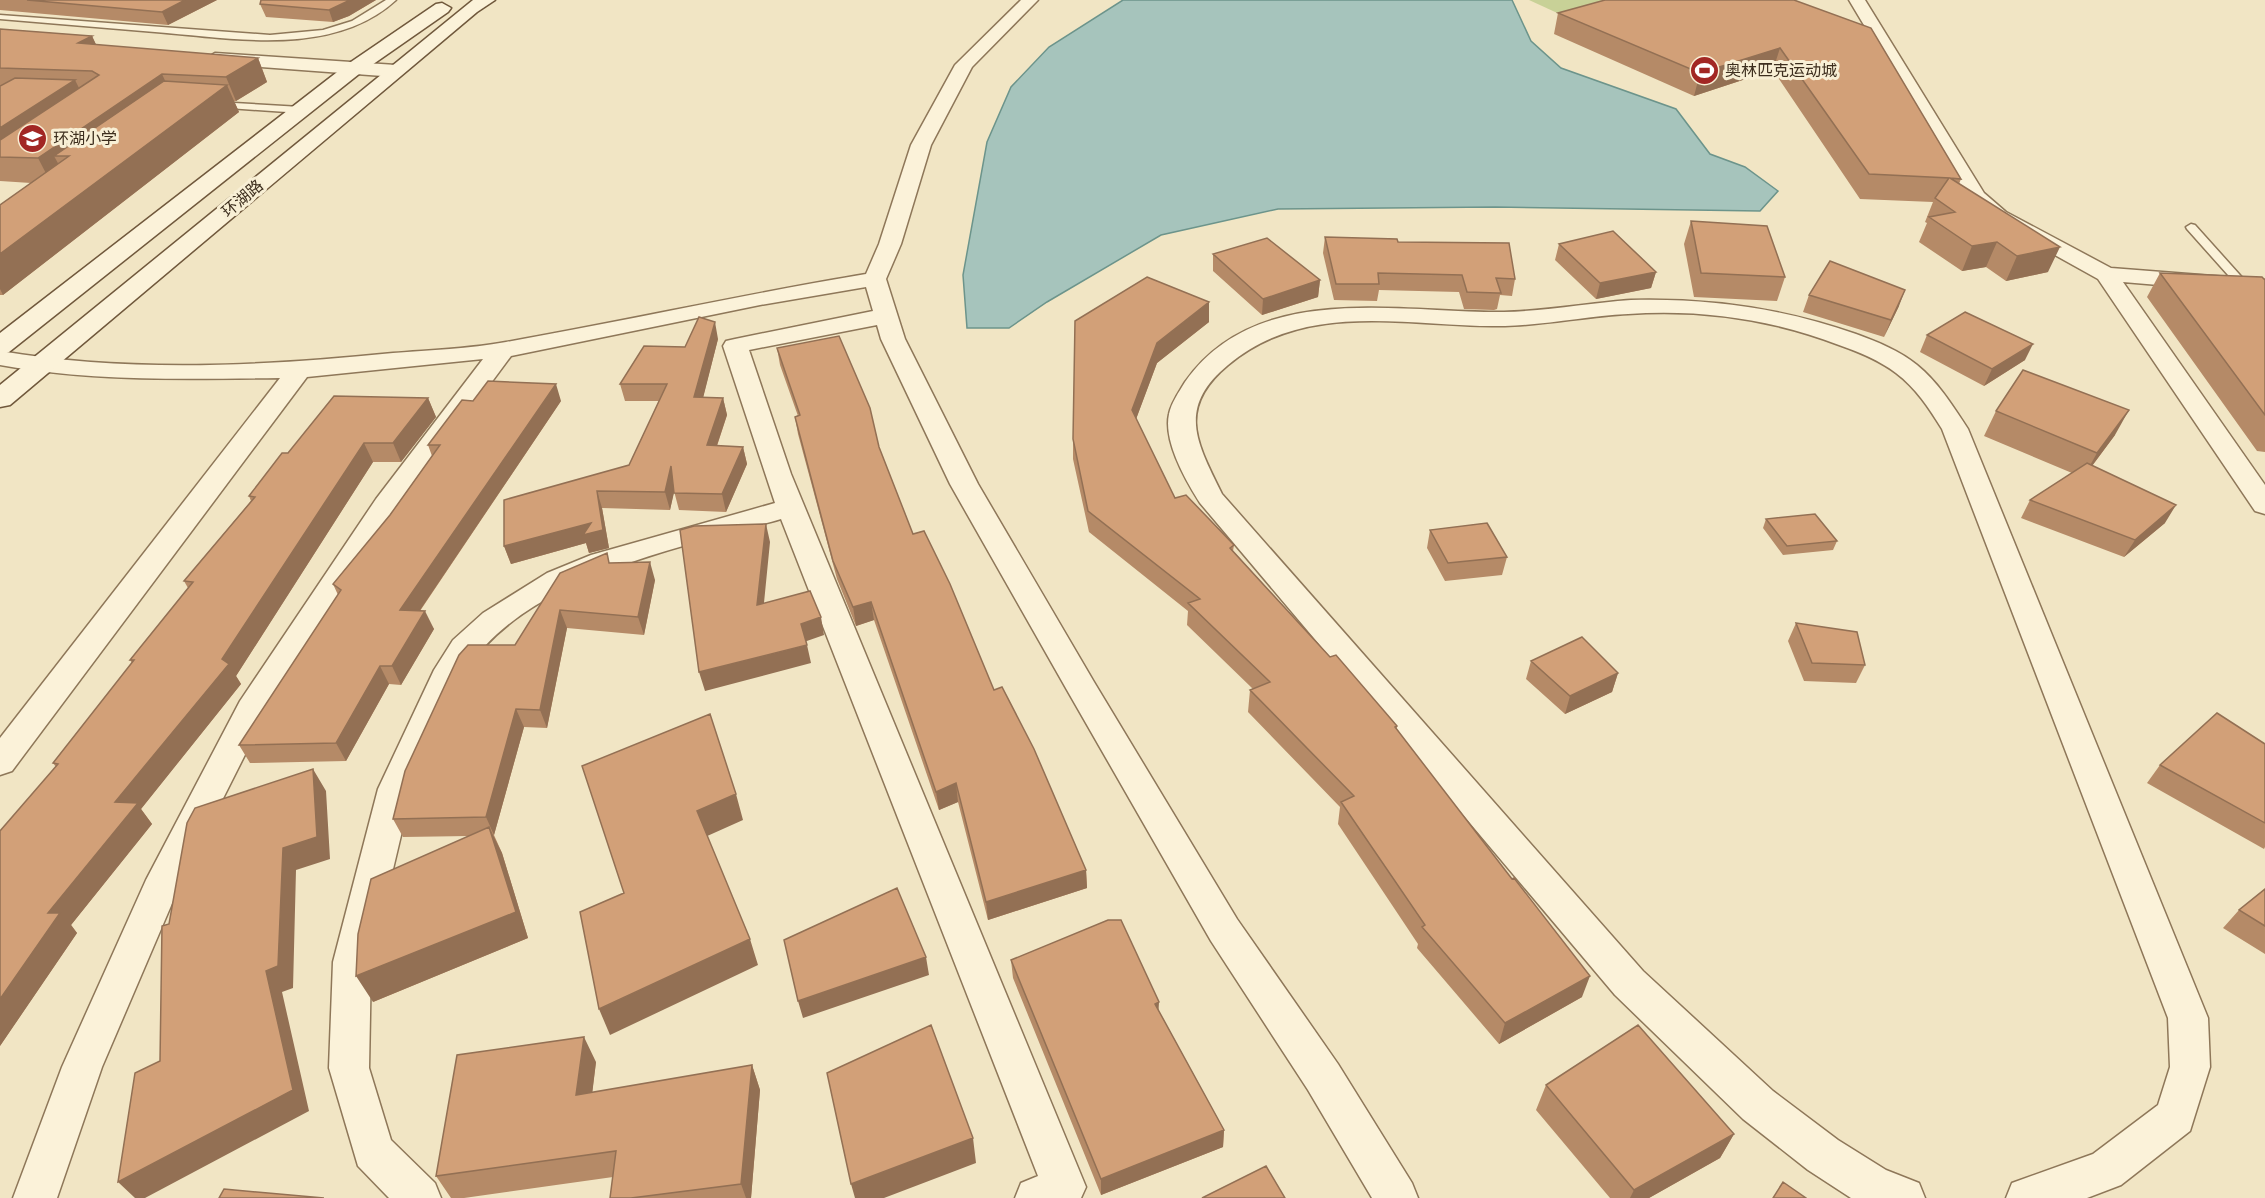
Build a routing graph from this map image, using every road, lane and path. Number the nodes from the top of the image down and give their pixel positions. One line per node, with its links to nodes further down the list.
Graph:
1 (392, 0): 6 (lane)
2 (454, 0): 10 (main road, 环湖路)
3 (486, 0): 11 (main road, 环湖路)
4 (1030, 0): 16 (street)
5 (1857, 0): 8 (street)
6 (0, 17)
7 (1851, 27): 8 (street)
8 (1883, 41): 15 (street)
9 (199, 58): 10 (main road)
10 (352, 70): 11 (main road); 13 (main road, 环湖路)
11 (396, 71): 23 (main road, 环湖路)
12 (209, 105): 13 (lane)
13 (301, 110): 20 (main road, 环湖路)
14 (2192, 227): 17 (lane)
15 (2106, 274): 17 (street); 26 (street)
16 (875, 279): 19 (street); 21 (street)
17 (2254, 286): 18 (lane)
18 (2265, 310)
19 (885, 316): 27 (street); 32 (street)
20 (0, 346)
21 (503, 351): 24 (street); 29 (street)
22 (0, 358): 23 (street)
23 (40, 365): 24 (street); 25 (main road, 环湖路)
24 (299, 370): 28 (street)
25 (0, 399)
26 (2265, 505)
27 (791, 507): 30 (street); 31 (street)
28 (0, 762)
29 (35, 1198)
30 (419, 1198)
31 (1036, 1198)
32 (1396, 1198)
33 (1903, 1198): 34 (street)
34 (2028, 1198)

